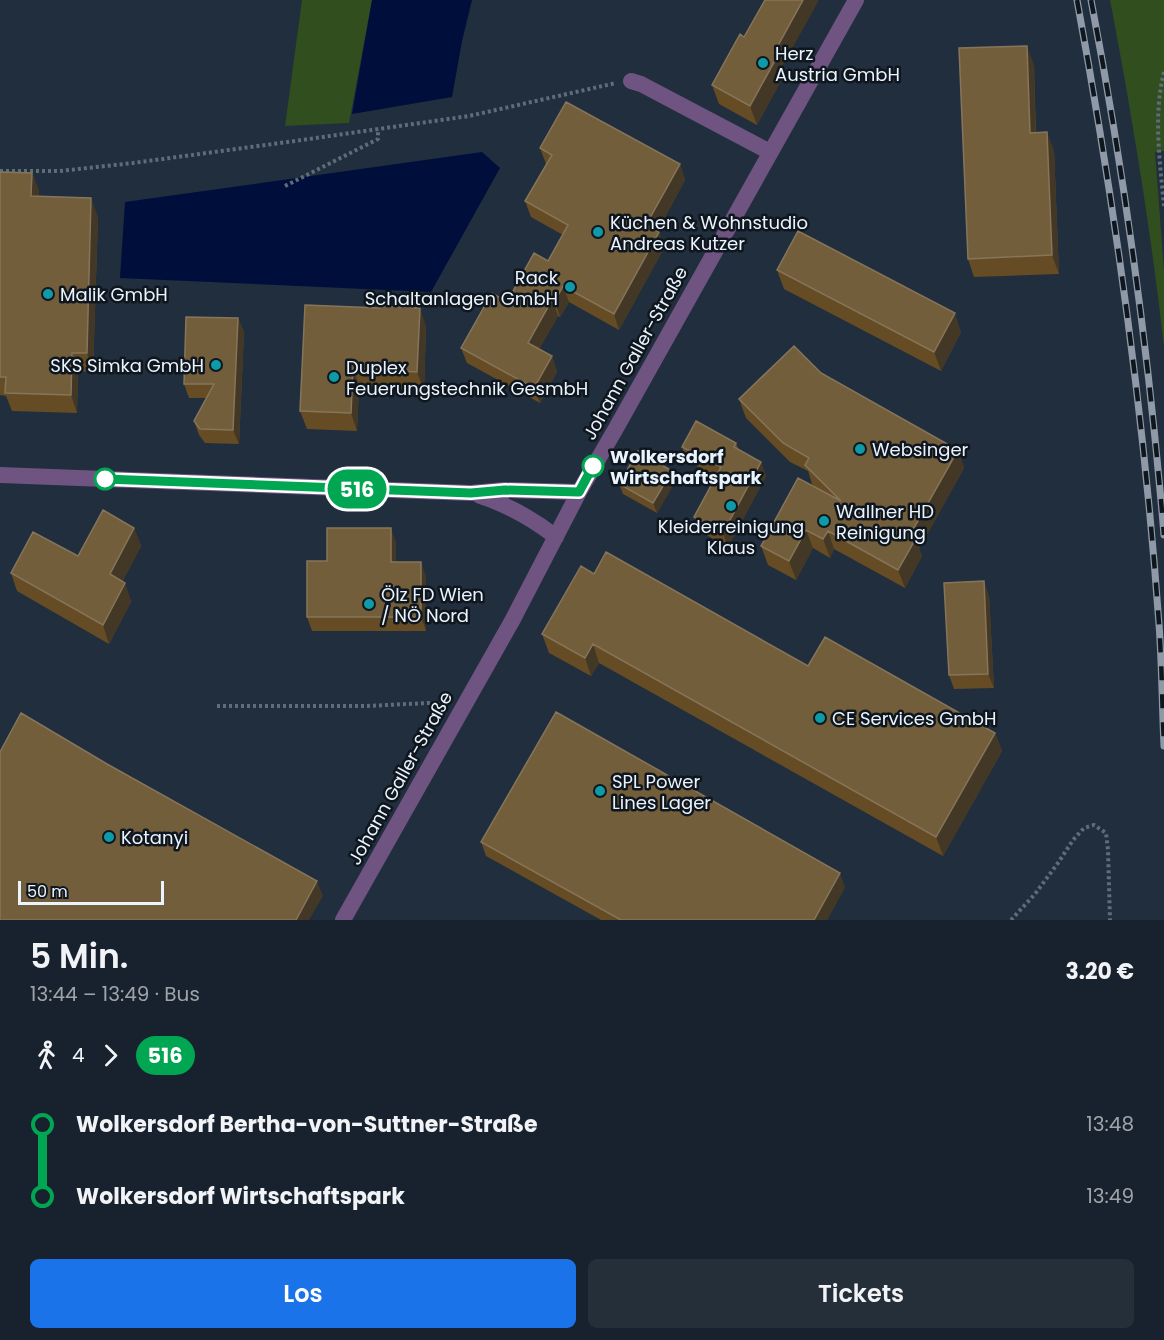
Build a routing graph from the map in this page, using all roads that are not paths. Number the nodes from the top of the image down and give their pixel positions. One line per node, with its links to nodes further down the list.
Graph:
1 (856, 0): 3 (street, Johann Galler-Straße)
2 (631, 81): 3 (street)
3 (771, 152): 5 (street, Johann Galler-Straße)
4 (0, 475): 6 (street)
5 (579, 492): 6 (street); 7 (street, Johann Galler-Straße)
6 (471, 493): 7 (street)
7 (556, 537): 8 (street, Johann Galler-Straße)
8 (344, 920)

